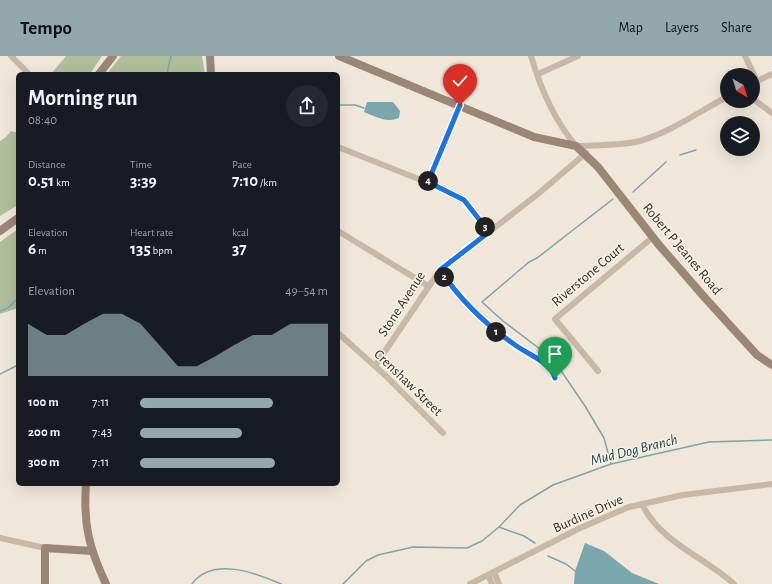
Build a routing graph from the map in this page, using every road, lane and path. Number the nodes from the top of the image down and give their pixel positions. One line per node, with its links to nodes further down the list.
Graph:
1 (11, 56): 9 (street)
2 (113, 56): 10 (street)
3 (210, 56): 11 (street)
4 (340, 56): 16 (street)
5 (531, 56): 12 (street)
6 (578, 56): 12 (street)
7 (745, 56): 8 (street)
8 (750, 68)
9 (27, 72)
10 (101, 72)
11 (211, 72)
12 (538, 74): 19 (street)
13 (772, 74): 14 (street)
14 (760, 80)
15 (720, 101): 19 (street)
16 (460, 105): 19 (street); 22 (street)
17 (760, 105): 18 (street)
18 (772, 114)
19 (576, 146): 21 (street, Robert P Jeanes Road)
20 (340, 149): 22 (street)
21 (586, 154): 26 (street, Stone Avenue); 27 (street, Robert P Jeanes Road)
22 (428, 182): 26 (street)
23 (16, 219): 24 (street)
24 (0, 231)
25 (340, 232): 29 (street)
26 (489, 232): 28 (street, Stone Avenue)
27 (653, 237): 32 (street, Robert P Jeanes Road); 33 (street, Riverstone Court)
28 (440, 270): 29 (street, Stone Avenue); 34 (street)
29 (428, 286): 31 (street, Stone Avenue)
30 (340, 335): 31 (street, Crenshaw Street)
31 (375, 366): 35 (street, Crenshaw Street)
32 (772, 366)
33 (598, 371)
34 (555, 378)
35 (443, 433)
36 (772, 484): 38 (street, Burdine Drive)
37 (86, 486): 41 (street)
38 (642, 504): 42 (street, Burdine Drive); 48 (street)
39 (0, 538): 40 (street)
40 (45, 548): 41 (street); 43 (street)
41 (92, 551): 44 (street)
42 (491, 574): 45 (street, Burdine Drive); 46 (street); 47 (street)
43 (45, 584)
44 (106, 584)
45 (470, 584)
46 (492, 584)
47 (499, 584)
48 (734, 584)

